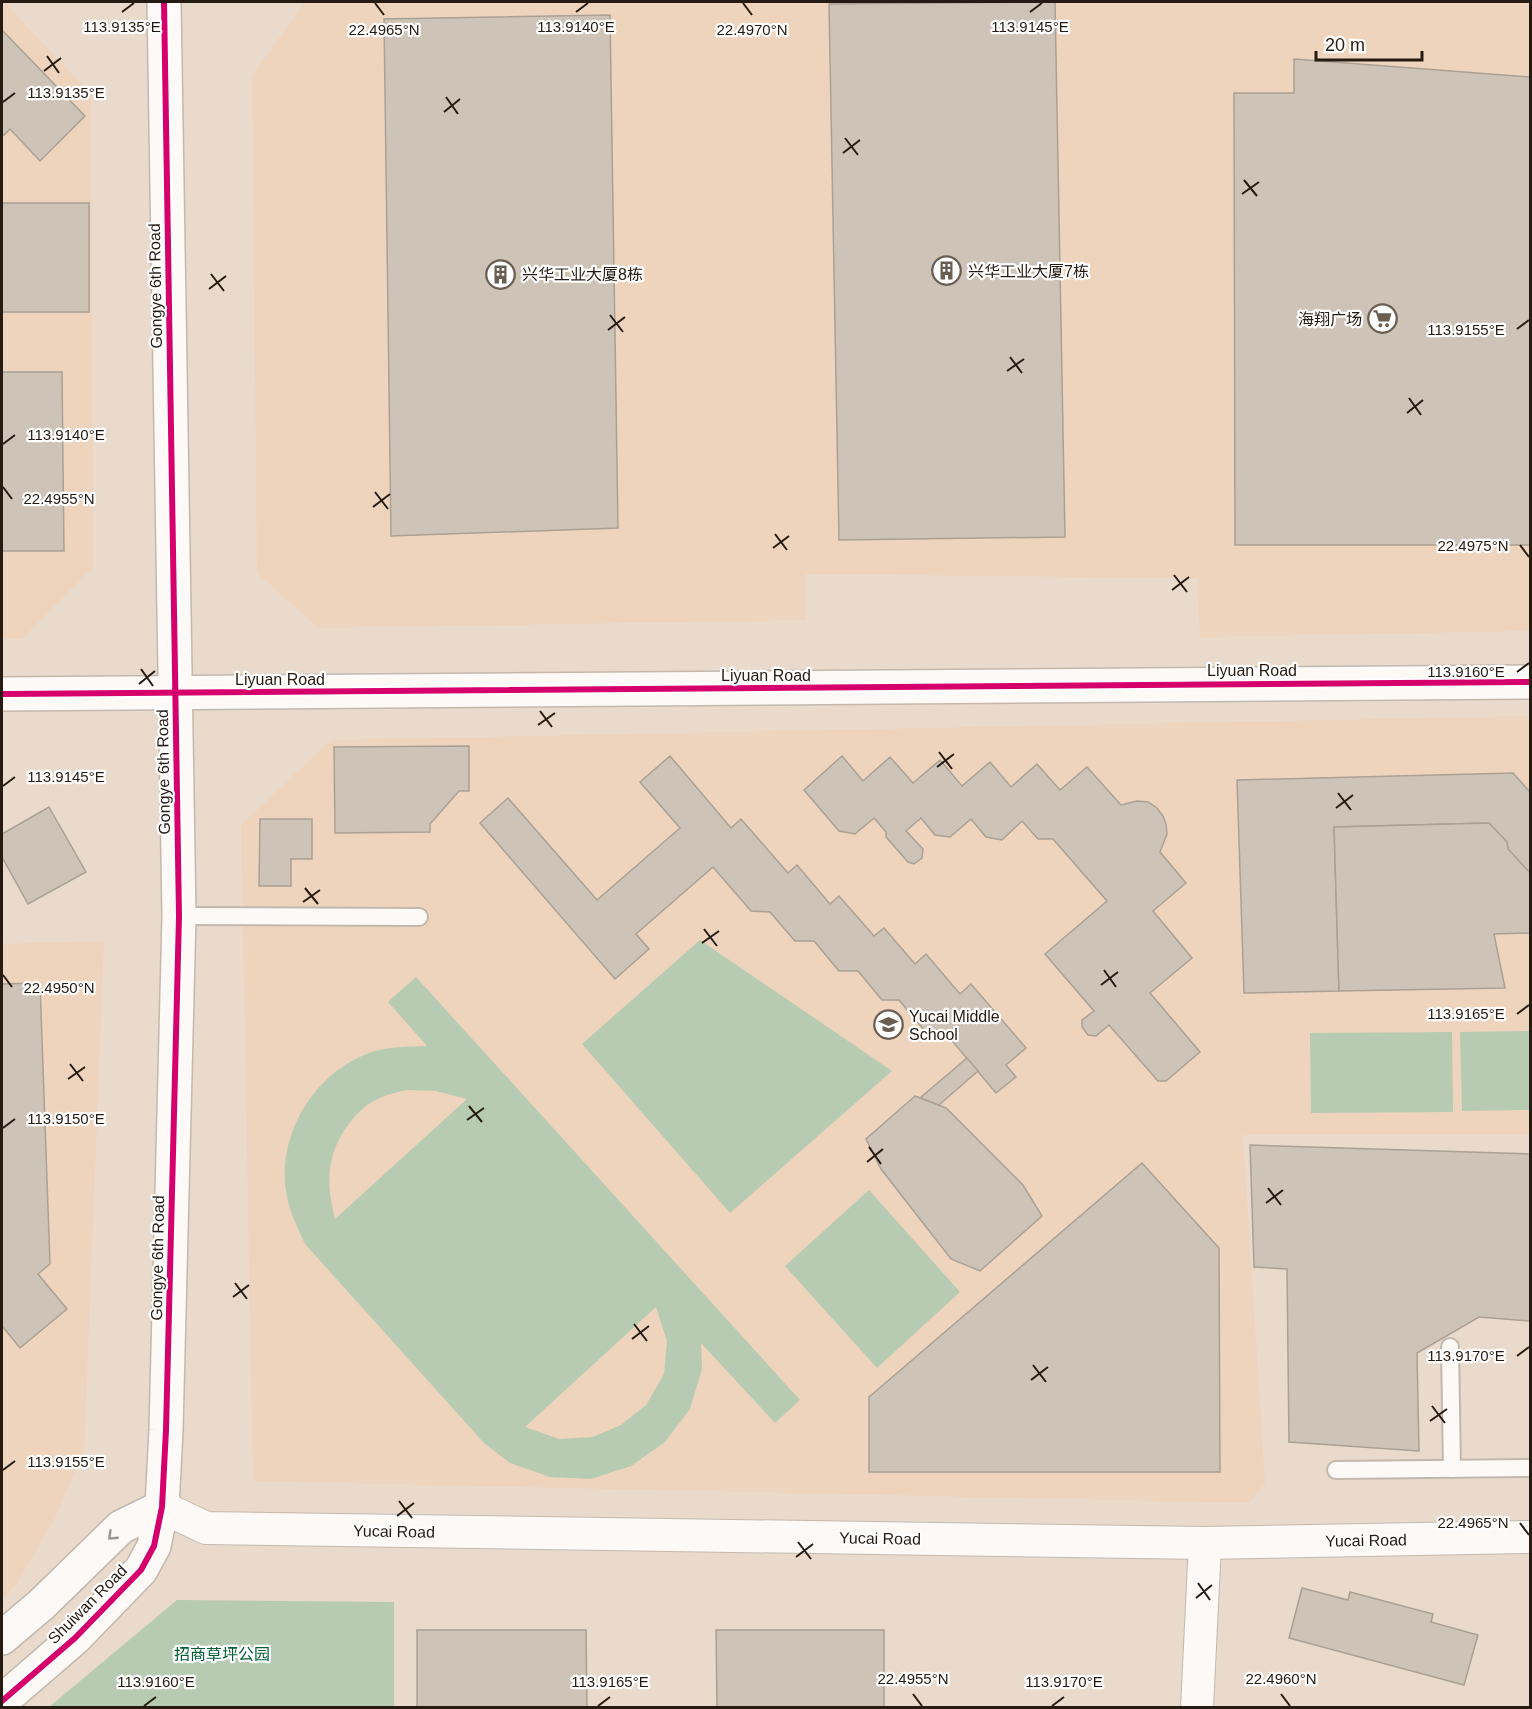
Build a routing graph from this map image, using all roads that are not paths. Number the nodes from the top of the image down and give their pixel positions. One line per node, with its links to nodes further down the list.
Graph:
1 (164, 2): 3 (street, Gongye 6th Road)
2 (1530, 681): 3 (street, Liyuan Road)
3 (175, 693): 4 (street, Liyuan Road); 5 (street, Gongye 6th Road)
4 (2, 694)
5 (179, 916): 6 (lane); 11 (street, Gongye 6th Road)
6 (419, 918)
7 (1450, 1347): 9 (lane)
8 (1530, 1468): 9 (lane)
9 (1452, 1469): 10 (lane)
10 (1336, 1470)
11 (162, 1507): 13 (street, Yucai Road); 14 (street, Shuiwan Road, one-way to 14); 15 (street, Shuiwan Road)
12 (1530, 1537): 13 (street, Yucai Road)
13 (1204, 1543): 16 (street)
14 (2, 1638)
15 (2, 1701)
16 (1197, 1707)

